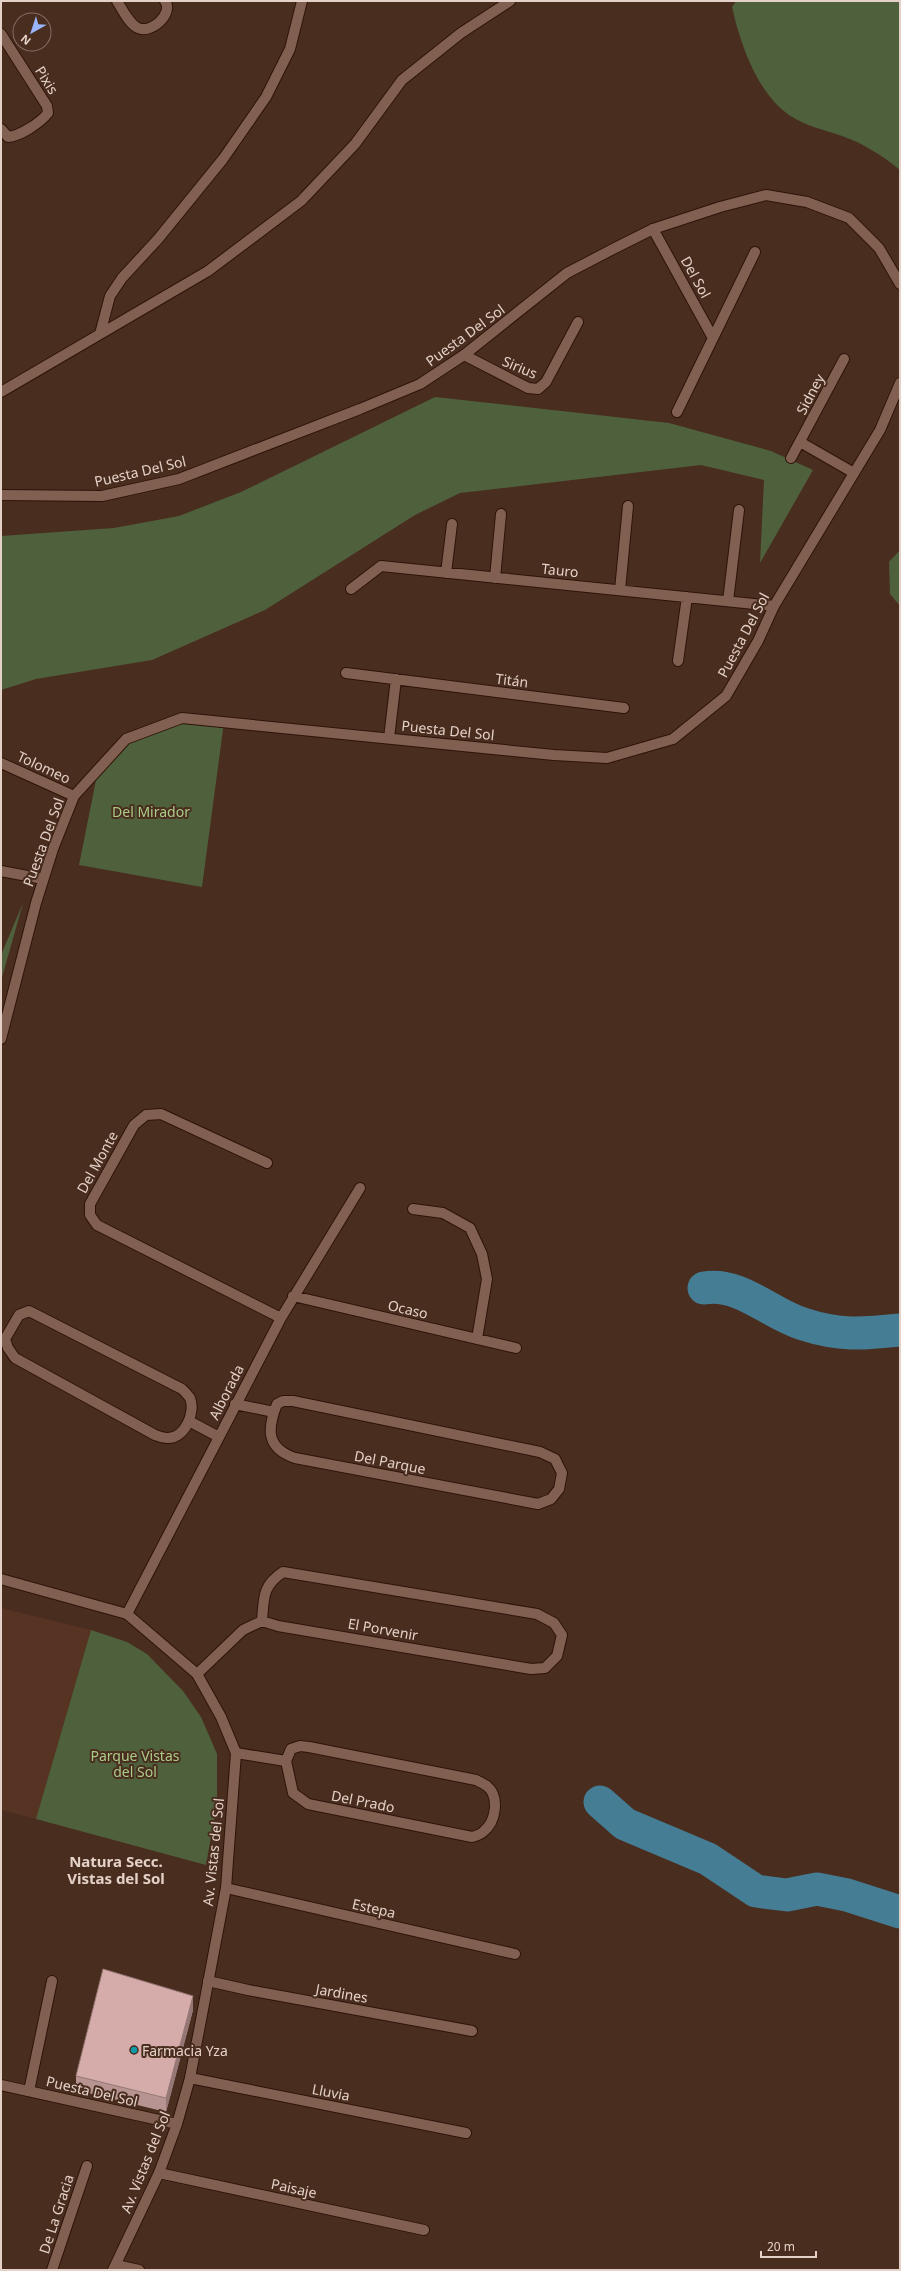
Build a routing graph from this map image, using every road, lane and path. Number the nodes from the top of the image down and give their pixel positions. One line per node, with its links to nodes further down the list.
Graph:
1 (117, 1): 2 (street)
2 (165, 1)
3 (302, 1): 11 (street)
4 (510, 1): 11 (street)
5 (1, 34): 6 (street, Pixis)
6 (1, 129)
7 (653, 229): 9 (street, Puesta Del Sol); 12 (street, Del Sol); 13 (street, Puesta Del Sol)
8 (755, 252): 12 (street)
9 (900, 284)
10 (578, 322): 13 (street, Sirius)
11 (100, 334): 16 (street)
12 (713, 338): 17 (street)
13 (464, 355): 21 (street, Puesta Del Sol)
14 (844, 359): 18 (street, Sidney)
15 (900, 383): 20 (street, Puesta Del Sol)
16 (1, 392)
17 (677, 412)
18 (800, 442): 19 (street, Sidney); 20 (street)
19 (791, 458)
20 (854, 473): 32 (street, Puesta Del Sol)
21 (1, 495)
22 (628, 506): 29 (street)
23 (739, 510): 31 (street)
24 (501, 514): 27 (street)
25 (452, 524): 26 (street)
26 (446, 573): 27 (street, Tauro); 28 (street, Tauro)
27 (495, 578): 29 (street, Tauro)
28 (351, 589)
29 (620, 590): 30 (street, Tauro)
30 (687, 597): 31 (street, Tauro); 33 (street)
31 (728, 601): 32 (street, Tauro)
32 (774, 606): 37 (street, Puesta Del Sol)
33 (678, 661)
34 (346, 673): 35 (street, Titán)
35 (396, 679): 36 (street, Titán); 37 (street)
36 (624, 708)
37 (389, 738): 39 (street, Puesta Del Sol)
38 (1, 763): 39 (street, Tolomeo)
39 (74, 796): 41 (street, Puesta Del Sol)
40 (1, 871): 41 (street)
41 (43, 879): 42 (street, Puesta Del Sol)
42 (1, 1039)
43 (266, 1163): 47 (street, Del Monte)
44 (360, 1188): 46 (street, Alborada)
45 (413, 1209): 48 (street)
46 (293, 1296): 47 (street, Alborada); 48 (street, Ocaso)
47 (281, 1318): 50 (street, Alborada)
48 (477, 1339): 49 (street, Ocaso)
49 (516, 1348)
50 (235, 1404): 51 (street); 53 (street, Alborada)
51 (274, 1412): 51 (street, Del Parque)
52 (189, 1421): 52 (street, Alborada); 53 (street)
53 (219, 1437): 55 (street, Alborada)
54 (1, 1579): 55 (street, Av. Vistas del Sol)
55 (127, 1614): 57 (street, Av. Vistas del Sol)
56 (262, 1621): 56 (street, El Porvenir); 57 (street)
57 (196, 1674): 58 (street, Av. Vistas del Sol)
58 (236, 1753): 59 (street); 60 (street, Av. Vistas del Sol)
59 (286, 1761): 59 (street, Del Prado)
60 (226, 1888): 61 (street, Estepa); 62 (street, Av. Vistas del Sol)
61 (515, 1954)
62 (208, 1980): 64 (street, Jardines); 65 (street, Av. Vistas del Sol)
63 (52, 1981): 67 (street)
64 (472, 2031)
65 (190, 2078): 68 (street, Av. Vistas del Sol); 69 (street, Lluvia)
66 (1, 2085): 67 (street, Puesta Del Sol)
67 (29, 2091): 68 (street, Puesta Del Sol)
68 (177, 2124): 71 (street, Av. Vistas del Sol)
69 (466, 2133)
70 (87, 2166): 74 (street, De La Gracia)
71 (159, 2172): 72 (street, Paisaje); 73 (street, Av. Vistas del Sol)
72 (424, 2230)
73 (114, 2267): 75 (street)
74 (52, 2270)
75 (139, 2270)

